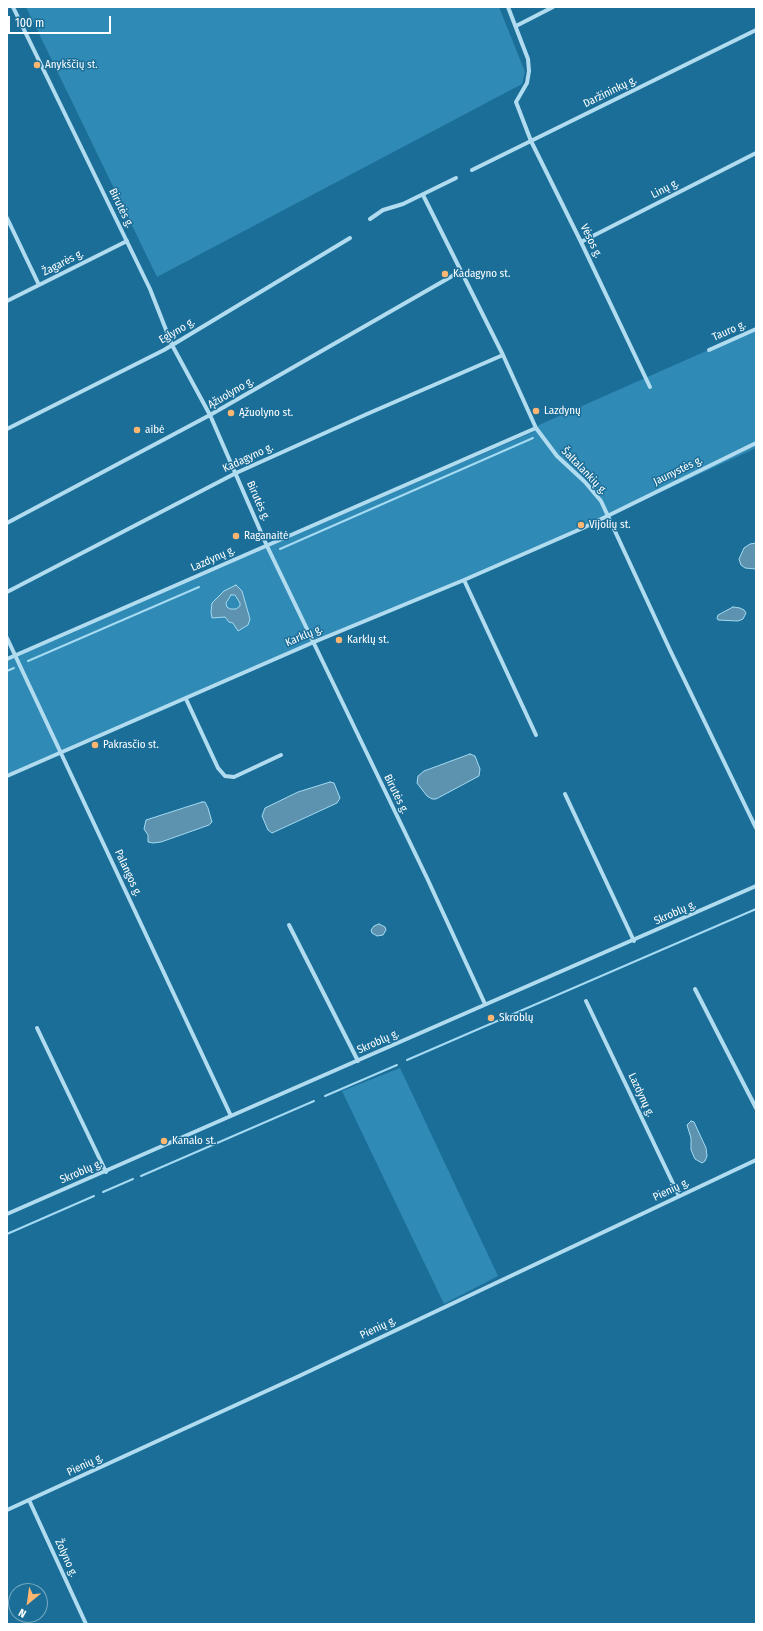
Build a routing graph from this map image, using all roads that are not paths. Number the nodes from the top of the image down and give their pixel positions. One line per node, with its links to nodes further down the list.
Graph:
1 (12, 7): 4 (street); 15 (street, Birutės g.)
2 (508, 7): 5 (street)
3 (553, 7): 5 (street)
4 (7, 9)
5 (516, 26): 7 (street, Vėsos g.)
6 (756, 30): 7 (street, Daržininkų g.)
7 (532, 141): 9 (street, Daržininkų g.); 16 (street, Vėsos g.)
8 (756, 153): 16 (street, Linų g.)
9 (472, 170)
10 (456, 178): 11 (street)
11 (423, 195): 13 (street); 17 (street, Šaltalankių g.)
12 (7, 218): 18 (street)
13 (370, 219)
14 (350, 238): 21 (street, Eglyno g.)
15 (127, 241): 18 (street, Žagarės g.); 21 (street, Birutės g.)
16 (581, 242): 24 (street, Vėsos g.)
17 (461, 271): 23 (street, Šaltalankių g.); 25 (street, Ąžuolyno g.)
18 (39, 285): 19 (street, Žagarės g.)
19 (7, 301)
20 (756, 329): 22 (street, Tauro g.)
21 (172, 345): 25 (street, Birutės g.); 27 (street, Eglyno g.)
22 (709, 350)
23 (503, 356): 26 (street, Šaltalankių g.); 29 (street, Kadagyno g.)
24 (650, 388)
25 (210, 415): 29 (street, Birutės g.); 31 (street, Ąžuolyno g.)
26 (536, 428): 30 (street, Šaltalankių g.); 32 (street, Lazdynų g.)
27 (7, 429)
28 (756, 443): 30 (street, Jaunystės g.)
29 (236, 473): 32 (street, Birutės g.); 34 (street, Kadagyno g.)
30 (609, 515): 33 (street, Karklų g.); 45 (street, Šaltalankių g.)
31 (7, 523)
32 (268, 546): 36 (street, Birutės g.); 37 (street, Lazdynų g.)
33 (464, 580): 36 (street, Karklų g.); 40 (street)
34 (7, 592)
35 (7, 638): 37 (street, Palangos g.)
36 (314, 642): 39 (street, Karklų g.); 51 (street, Birutės g.)
37 (15, 656): 38 (street, Lazdynų g.); 41 (street, Palangos g.)
38 (7, 659)
39 (186, 699): 41 (street, Karklų g.); 42 (street)
40 (536, 735)
41 (61, 752): 43 (street, Karklų g.); 55 (street, Palangos g.)
42 (281, 755)
43 (7, 776)
44 (565, 794): 48 (street)
45 (756, 828)
46 (756, 886): 48 (street, Skroblų g.)
47 (289, 925): 53 (street)
48 (634, 941): 51 (street, Skroblų g.)
49 (695, 988): 54 (street)
50 (586, 1002): 58 (street, Lazdynų g.)
51 (485, 1004): 53 (street, Skroblų g.)
52 (38, 1028): 57 (street)
53 (358, 1061): 55 (street, Skroblų g.)
54 (756, 1108)
55 (231, 1116): 57 (street, Skroblų g.)
56 (756, 1160): 58 (street, Pienių g.)
57 (106, 1172): 59 (street, Skroblų g.)
58 (679, 1196): 60 (street, Pienių g.)
59 (7, 1214)
60 (29, 1500): 61 (street, Pienių g.); 62 (street, Žolyno g.)
61 (7, 1510)
62 (86, 1624)

